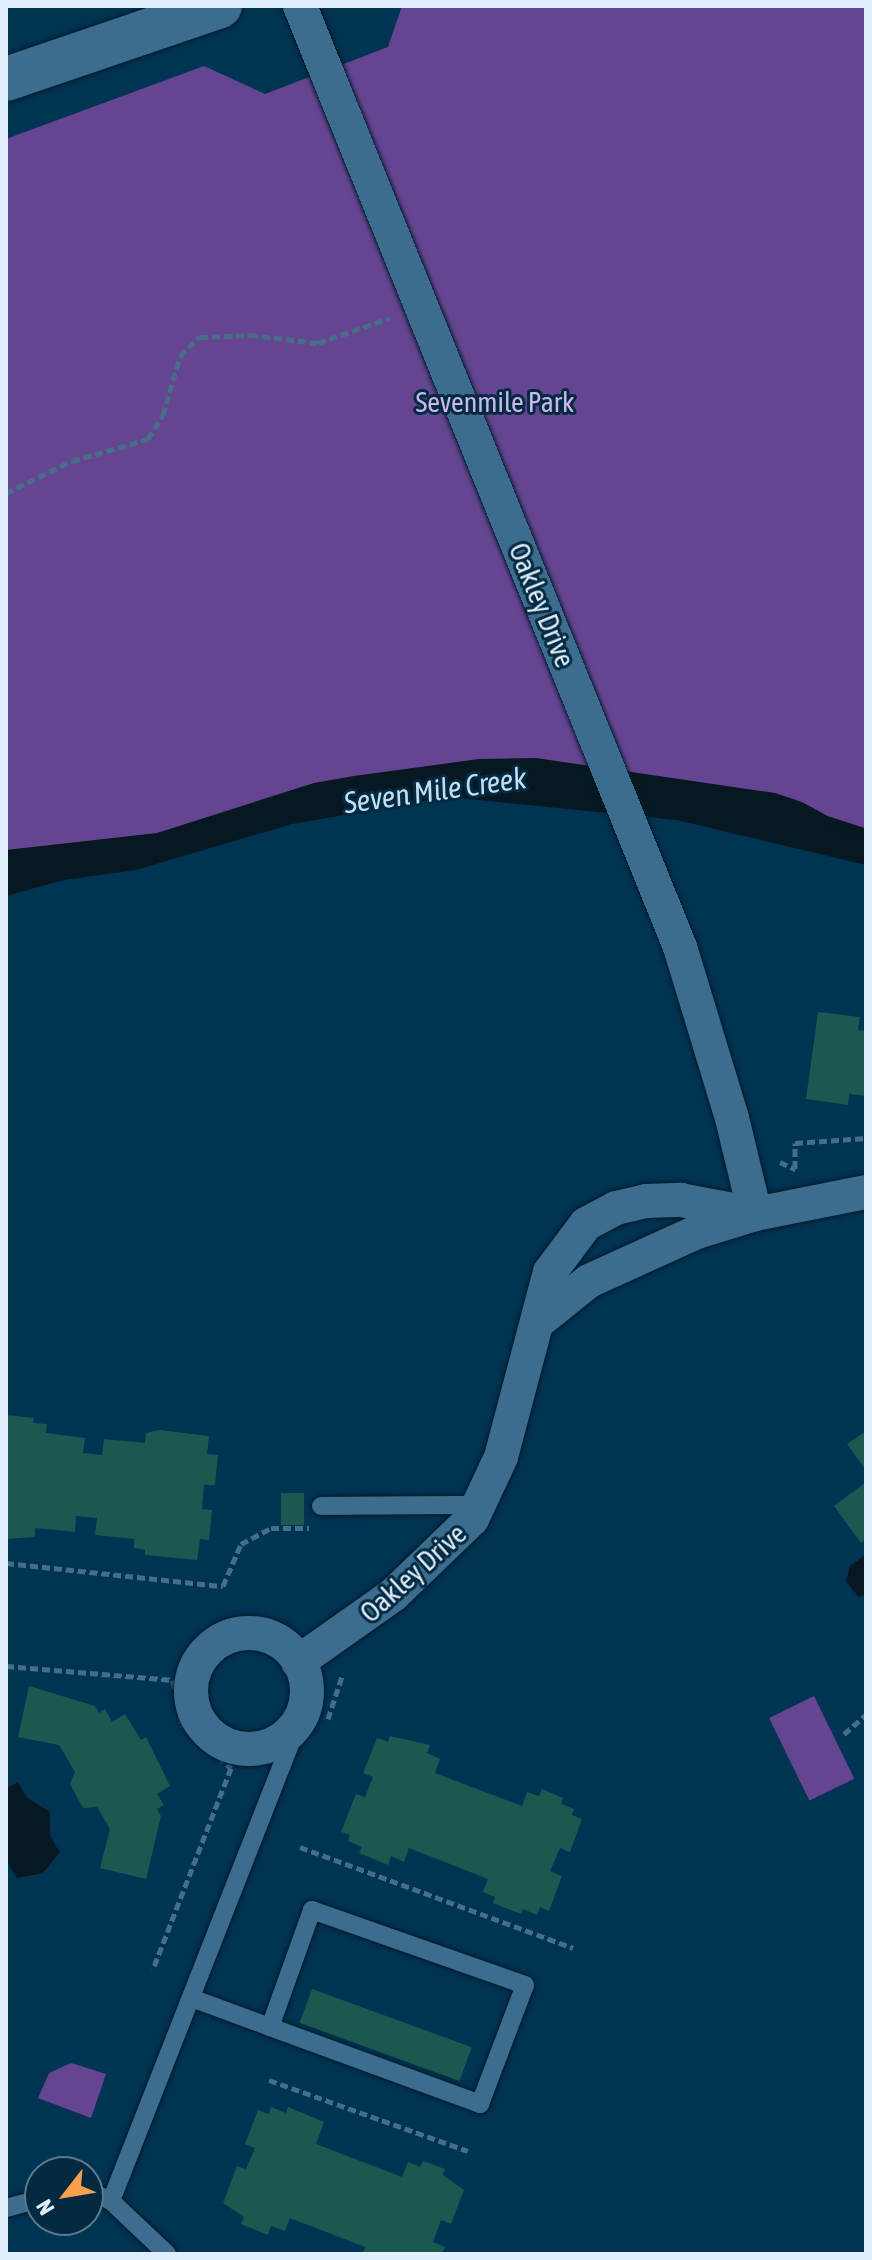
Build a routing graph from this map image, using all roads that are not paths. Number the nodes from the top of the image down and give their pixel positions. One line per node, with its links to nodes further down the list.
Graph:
1 (220, 6): 3 (main road)
2 (300, 6): 5 (street, Oakley Drive)
3 (6, 79)
4 (866, 1192): 5 (street)
5 (755, 1214): 6 (street); 6 (street, Oakley Drive)
6 (538, 1322): 7 (street, Oakley Drive)
7 (480, 1505): 8 (lane); 9 (street, Oakley Drive)
8 (321, 1506)
9 (298, 1662): 10 (street); 10 (street)
10 (300, 1719): 11 (lane)
11 (194, 1999): 12 (lane); 14 (lane)
12 (270, 2027): 12 (lane)
13 (104, 2198): 14 (lane)
14 (111, 2201): 15 (lane)
15 (167, 2254)

